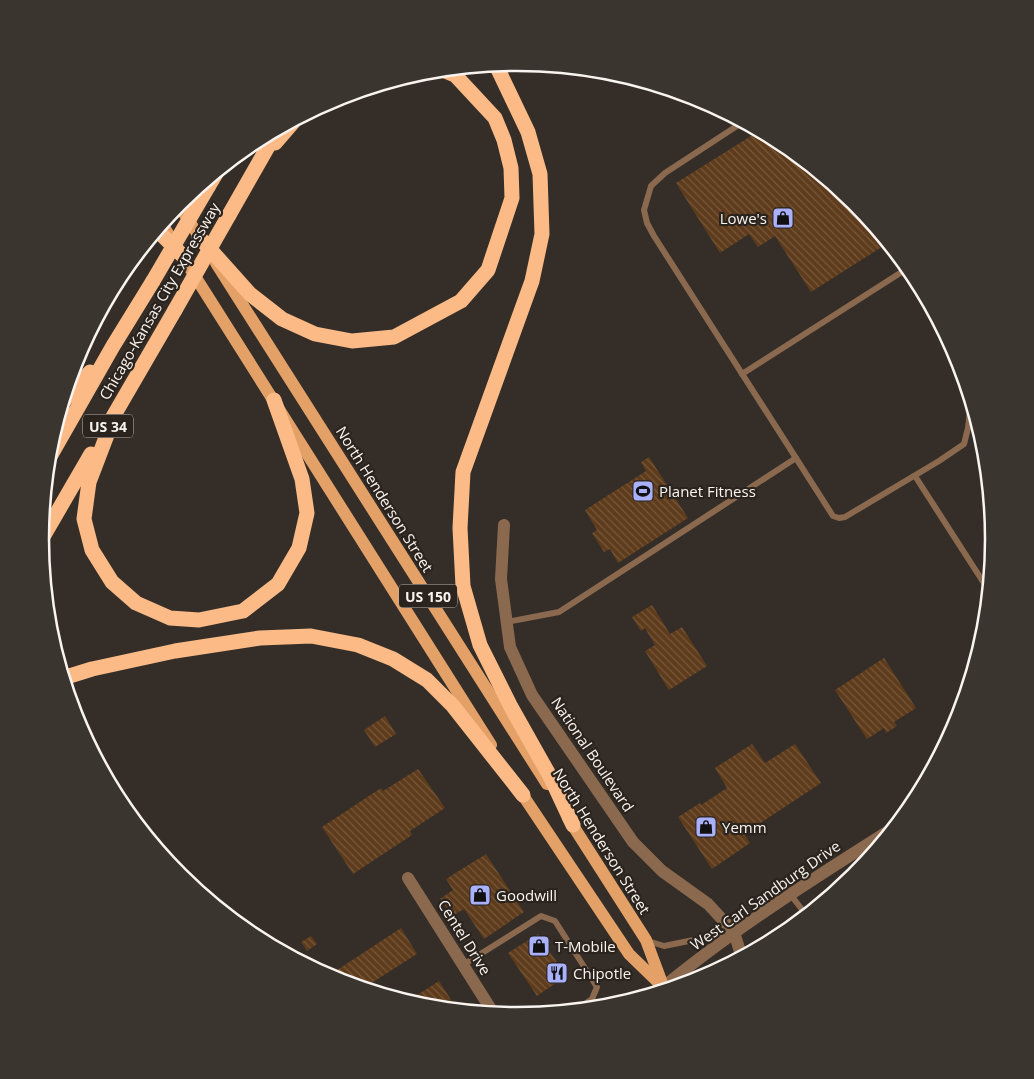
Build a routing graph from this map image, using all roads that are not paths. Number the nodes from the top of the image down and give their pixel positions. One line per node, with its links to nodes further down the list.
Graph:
1 (499, 72): 29 (highway)
2 (455, 75): 11 (highway)
3 (736, 126): 15 (lane)
4 (282, 134): 6 (highway)
5 (271, 141): 6 (highway, Chicago-Kansas City Expressway / US 34)
6 (261, 159): 18 (highway, Chicago-Kansas City Expressway / US 34, bridge)
7 (208, 187): 14 (highway, Chicago-Kansas City Expressway / US 34, bridge)
8 (183, 211): 11 (main road, North Henderson Street / US 150)
9 (166, 230): 12 (main road, US 150)
10 (162, 235): 12 (highway)
11 (199, 237): 29 (main road, North Henderson Street / US 150)
12 (182, 256): 17 (main road, US 150)
13 (901, 272): 15 (lane)
14 (113, 346): 16 (highway); 20 (highway, Chicago-Kansas City Expressway / US 34)
15 (742, 374): 21 (lane)
16 (74, 389)
17 (274, 400): 18 (highway); 28 (main road, US 150)
18 (115, 414): 24 (highway, Chicago-Kansas City Expressway / US 34)
19 (969, 418): 22 (lane)
20 (60, 439)
21 (796, 458): 22 (lane); 26 (lane)
22 (915, 476): 25 (lane)
23 (504, 525): 26 (street, National Boulevard)
24 (49, 526)
25 (983, 582)
26 (507, 622): 34 (street, National Boulevard)
27 (70, 676): 28 (highway)
28 (523, 795): 39 (main road, US 150)
29 (573, 825): 35 (main road, North Henderson Street / US 150)
30 (876, 840): 32 (street, West Carl Sandburg Drive)
31 (408, 878): 37 (street, Centel Drive)
32 (790, 894): 33 (lane); 34 (street, West Carl Sandburg Drive)
33 (802, 911)
34 (734, 932): 35 (lane); 36 (street, National Boulevard); 38 (street, West Carl Sandburg Drive)
35 (646, 940): 40 (main road, North Henderson Street / US 150)
36 (740, 951)
37 (463, 965): 41 (lane); 42 (street, Centel Drive)
38 (672, 982)
39 (658, 986)
40 (660, 986)
41 (587, 1002)
42 (490, 1007)

